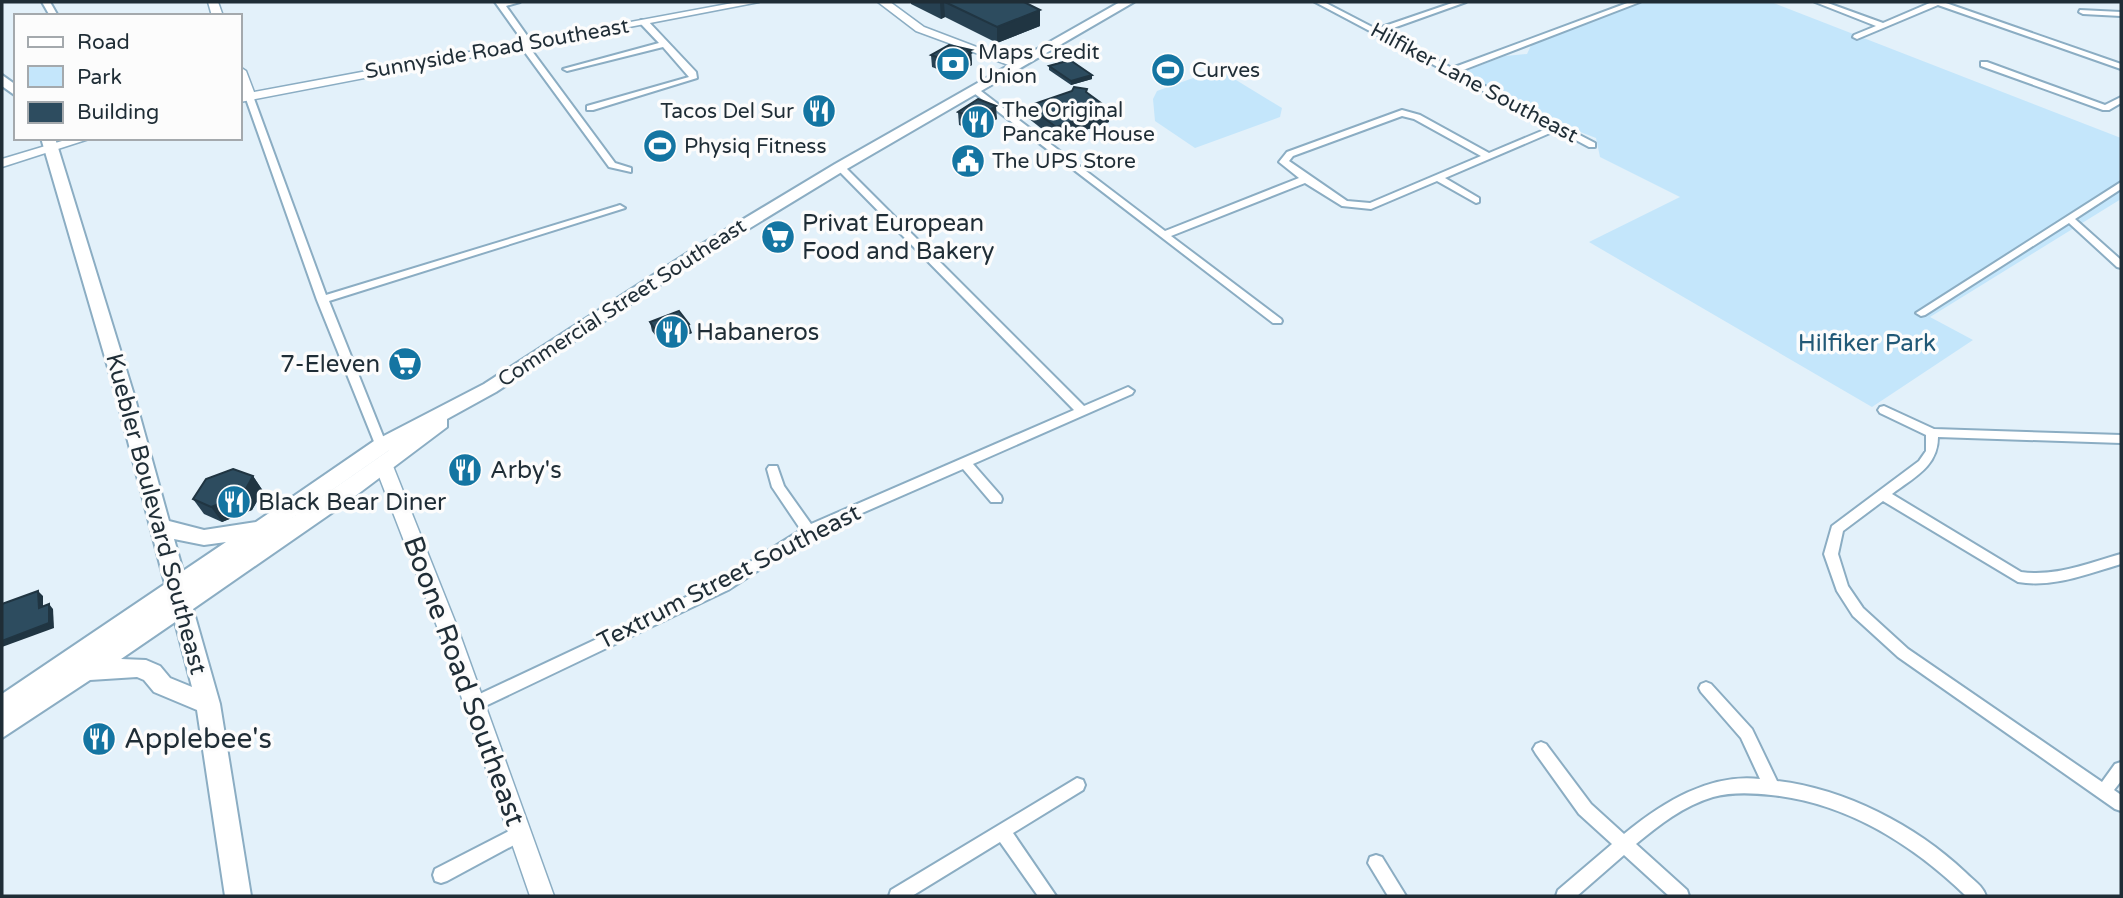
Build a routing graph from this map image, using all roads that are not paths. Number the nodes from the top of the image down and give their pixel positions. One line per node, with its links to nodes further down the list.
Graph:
1 (516, 2): 9 (street)
2 (754, 2): 13 (street, Sunnyside Road Southeast)
3 (883, 2): 20 (street)
4 (1128, 2): 20 (main road, Commercial Street Southeast)
5 (1319, 2): 15 (street, Hilfiker Lane Southeast)
6 (1462, 2): 15 (street)
7 (1636, 2): 23 (street)
8 (1819, 2): 14 (street)
9 (501, 3): 17 (street)
10 (1933, 3): 14 (street); 21 (street)
11 (2083, 12): 12 (street)
12 (2121, 14)
13 (644, 22): 17 (street, Sunnyside Road Southeast); 18 (street)
14 (1883, 26): 16 (street)
15 (1377, 31): 23 (street, Hilfiker Lane Southeast)
16 (1857, 37)
17 (526, 44): 25 (street, Sunnyside Road Southeast); 35 (street)
18 (665, 44): 22 (street); 27 (street)
19 (1984, 64): 26 (street)
20 (1018, 65): 24 (main road, Commercial Street Southeast)
21 (2121, 67)
22 (567, 69)
23 (1453, 71): 28 (street, Hilfiker Lane Southeast)
24 (974, 90): 34 (main road, Commercial Street Southeast); 42 (street)
25 (244, 97): 44 (street, Boone Road Southeast)
26 (2121, 100)
27 (590, 108)
28 (1558, 127): 31 (street, Hilfiker Lane Southeast); 32 (street)
29 (72, 140): 30 (street)
30 (50, 143): 33 (street); 58 (main road, Kuebler Boulevard Southeast)
31 (1592, 145)
32 (1488, 156): 36 (street); 37 (street)
33 (2, 163)
34 (840, 167): 48 (street); 52 (main road, Commercial Street Southeast)
35 (628, 170)
36 (1438, 177): 37 (street); 39 (street)
37 (1306, 179): 42 (street)
38 (2121, 185): 41 (street)
39 (1476, 200)
40 (620, 208): 44 (street)
41 (2069, 218): 43 (street); 45 (street)
42 (1164, 235): 46 (street)
43 (2121, 265)
44 (322, 300): 52 (street, Boone Road Southeast)
45 (1921, 313)
46 (1277, 321)
47 (1128, 391): 48 (street, Textrum Street Southeast)
48 (1081, 410): 53 (street, Textrum Street Southeast)
49 (1884, 410): 50 (street)
50 (1932, 433): 51 (street); 55 (street)
51 (2121, 439)
52 (382, 456): 57 (main road, Commercial Street Southeast); 61 (main road, Commercial Street Southeast); 65 (street, Boone Road Southeast)
53 (965, 463): 56 (street); 59 (street, Textrum Street Southeast)
54 (773, 469): 59 (street)
55 (1882, 494): 60 (street); 72 (street)
56 (996, 499)
57 (269, 523): 58 (main road); 61 (main road, Commercial Street Southeast)
58 (159, 525): 61 (main road, Kuebler Boulevard Southeast)
59 (809, 531): 65 (street, Textrum Street Southeast)
60 (2121, 559)
61 (179, 596): 62 (main road, Commercial Street Southeast); 64 (main road, Kuebler Boulevard Southeast); 66 (main road, Commercial Street Southeast)
62 (86, 671): 64 (main road); 67 (main road, Commercial Street Southeast)
63 (1706, 688): 71 (street)
64 (208, 704): 79 (main road, Kuebler Boulevard Southeast)
65 (474, 704): 75 (street, Boone Road Southeast)
66 (2, 707)
67 (2, 728)
68 (1541, 749): 76 (street)
69 (2121, 769): 72 (street)
70 (1077, 785): 74 (street)
71 (1771, 786): 76 (street); 86 (street)
72 (2104, 792): 73 (street)
73 (2121, 804)
74 (1002, 831): 81 (street); 82 (street)
75 (519, 834): 78 (street); 80 (street, Boone Road Southeast)
76 (1625, 846): 84 (street); 85 (street)
77 (1376, 863): 83 (street)
78 (441, 875)
79 (238, 896)
80 (542, 896)
81 (897, 896)
82 (1048, 896)
83 (1398, 896)
84 (1564, 896)
85 (1681, 896)
86 (1978, 896)

